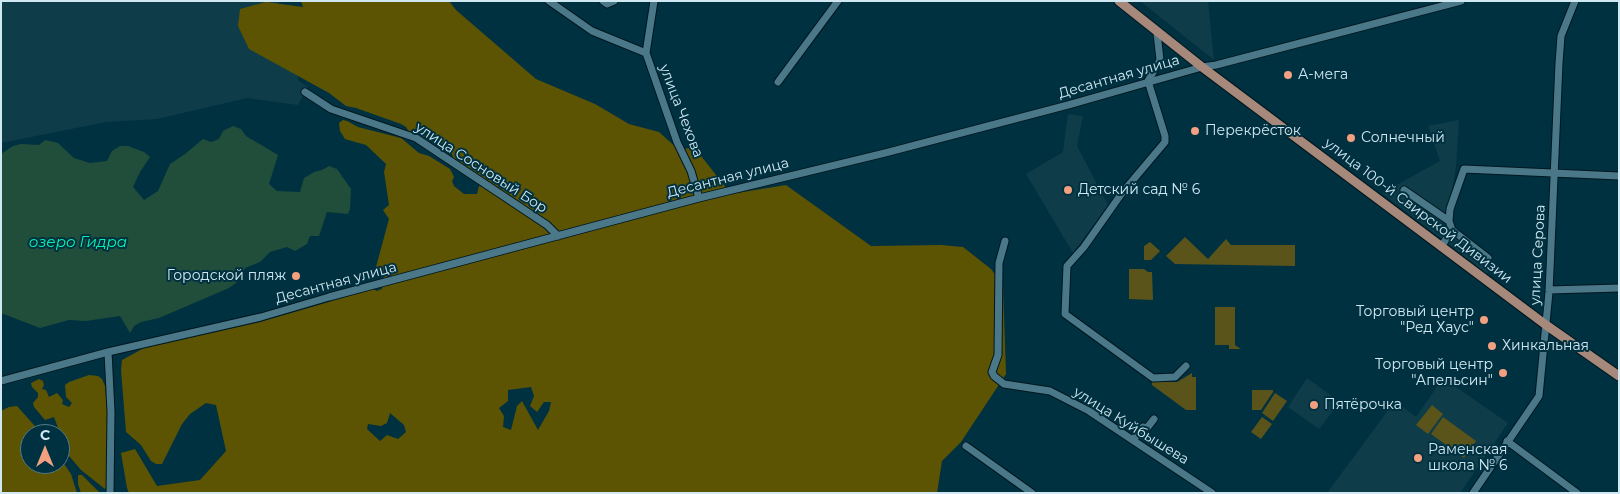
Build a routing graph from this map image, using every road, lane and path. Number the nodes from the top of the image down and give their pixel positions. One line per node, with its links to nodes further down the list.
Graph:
1 (549, 1): 10 (street, улица Чехова)
2 (603, 1): 3 (street)
3 (614, 1)
4 (654, 1): 10 (street)
5 (838, 1): 13 (street)
6 (1120, 1): 9 (main road, улица 100-й Свирской Дивизии)
7 (1461, 1): 11 (street, Десантная улица)
8 (1575, 1): 15 (street, улица Серова)
9 (1157, 33): 11 (main road, улица 100-й Свирской Дивизии); 12 (street)
10 (646, 53): 18 (street, улица Чехова)
11 (1202, 67): 12 (street, Десантная улица); 23 (main road, улица 100-й Свирской Дивизии)
12 (1148, 81): 18 (street, Десантная улица); 29 (street)
13 (778, 82)
14 (305, 92): 21 (street, улица Сосновый Бор)
15 (1555, 172): 16 (street); 19 (street); 26 (street, улица Серова)
16 (1619, 176)
17 (1404, 190): 19 (street)
18 (699, 198): 21 (street, Десантная улица)
19 (1449, 221): 20 (street)
20 (1452, 230): 23 (street); 24 (street)
21 (558, 236): 28 (street, Десантная улица)
22 (1005, 241): 33 (street, улица Куйбышева)
23 (1441, 247): 27 (main road, улица 100-й Свирской Дивизии)
24 (1488, 258)
25 (1619, 288): 26 (street)
26 (1549, 290): 27 (street, улица Серова)
27 (1546, 325): 30 (main road, улица 100-й Свирской Дивизии); 34 (street, улица Серова)
28 (108, 352): 31 (street, Десантная улица); 36 (street)
29 (1186, 366)
30 (1619, 376)
31 (1, 381)
32 (1154, 419): 33 (street)
33 (1134, 440): 38 (street, улица Куйбышева)
34 (1507, 442): 39 (street, улица Серова); 40 (street)
35 (966, 446): 37 (street)
36 (110, 493)
37 (1032, 493)
38 (1212, 493)
39 (1473, 493)
40 (1577, 493)

